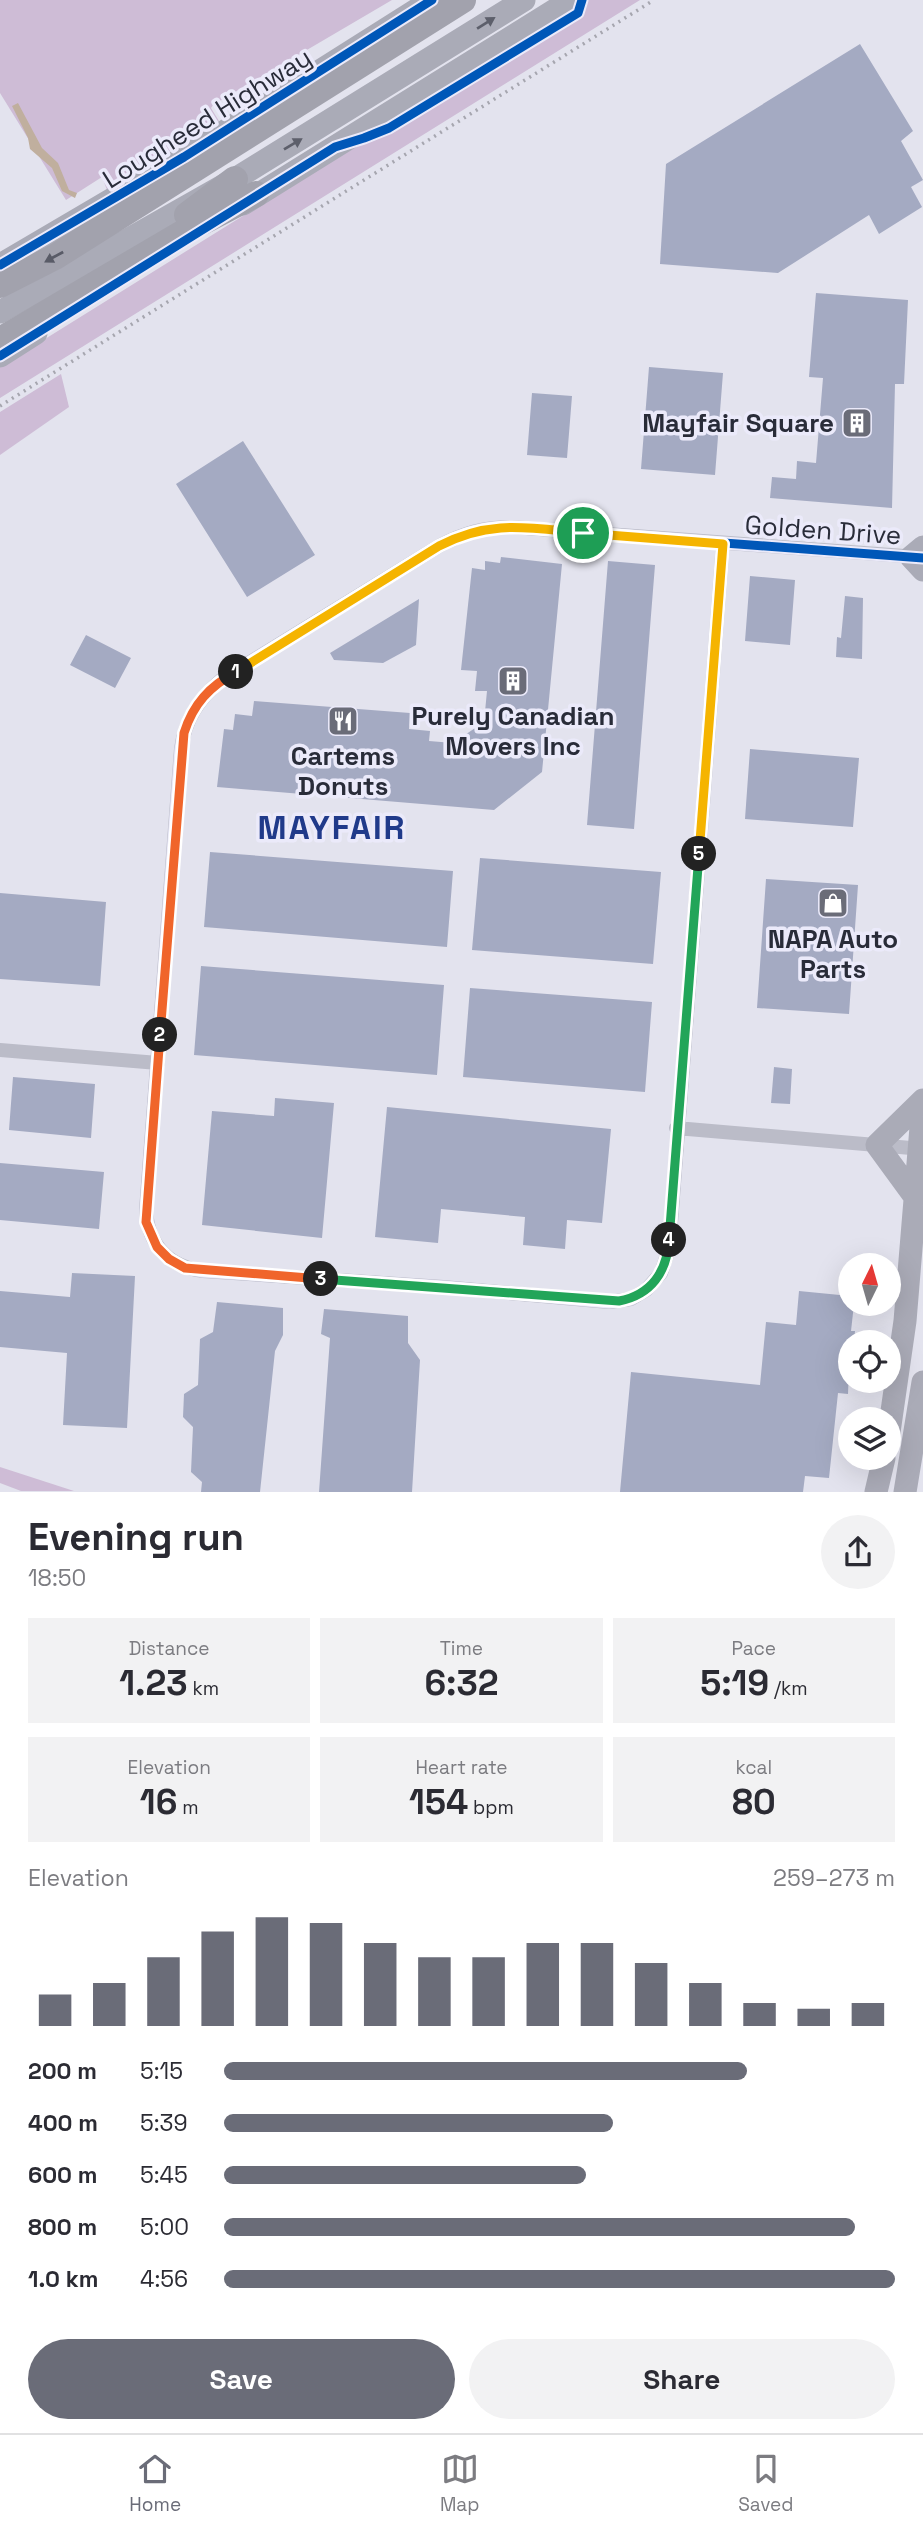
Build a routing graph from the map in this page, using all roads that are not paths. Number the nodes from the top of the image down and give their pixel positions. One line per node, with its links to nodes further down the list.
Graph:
1 (432, 0): 6 (main road, Lougheed Highway)
2 (463, 0): 7 (highway, one-way to 7)
3 (524, 0): 5 (main road, one-way to 3)
4 (571, 0): 5 (main road)
5 (246, 187): 8 (main road); 9 (highway); 10 (highway); 11 (main road)
6 (0, 265)
7 (0, 285)
8 (0, 312)
9 (0, 329)
10 (0, 340)
11 (0, 356)
12 (723, 544): 13 (street, Golden Drive); 15 (street, Golden Drive); 17 (street)
13 (920, 558)
14 (0, 1050): 15 (street)
15 (158, 1063): 17 (street, Golden Drive)
16 (923, 1102): 18 (main road); 19 (main road)
17 (676, 1128): 18 (street)
18 (877, 1145): 19 (street); 20 (main road)
19 (921, 1149): 20 (main road)
20 (915, 1197): 22 (main road)
21 (923, 1382): 25 (main road)
22 (893, 1407)
23 (881, 1470): 24 (main road)
24 (876, 1492)
25 (905, 1492)

